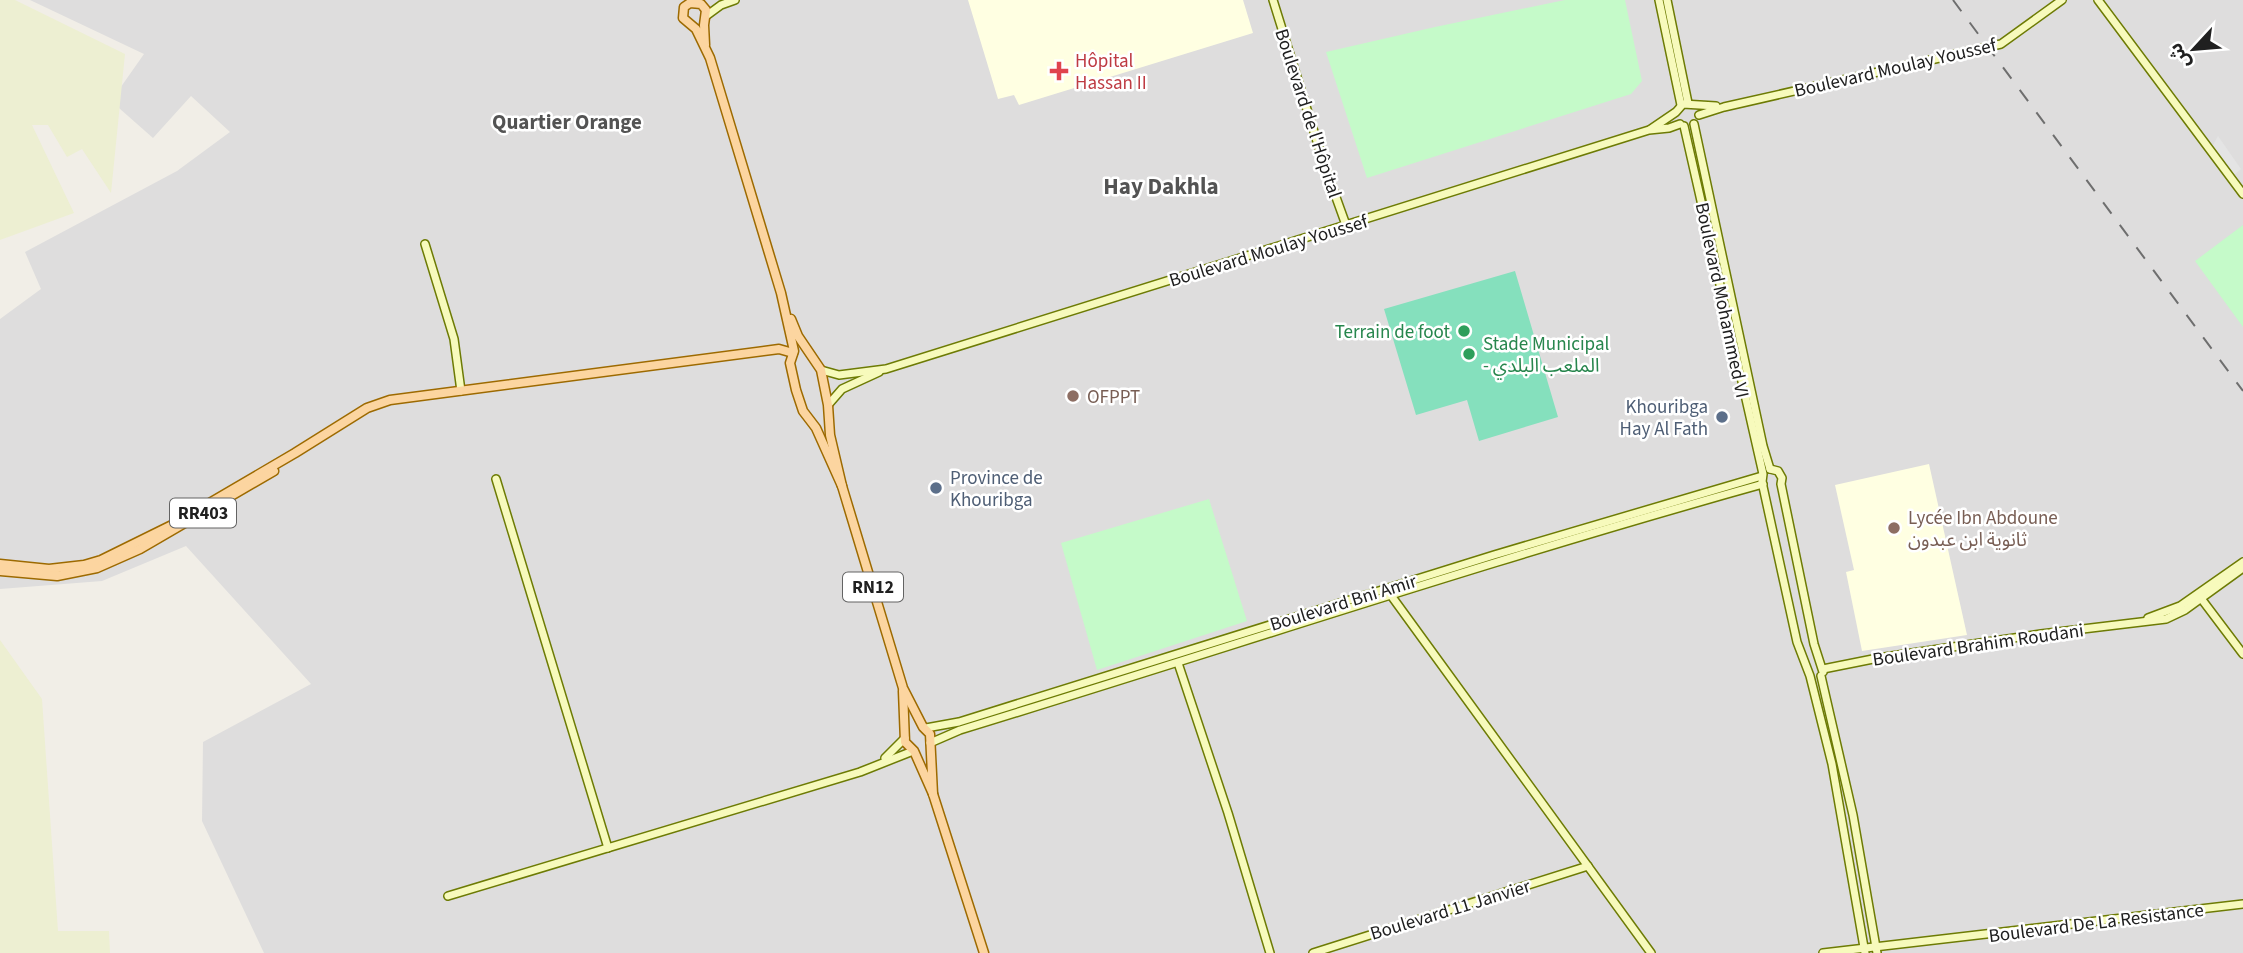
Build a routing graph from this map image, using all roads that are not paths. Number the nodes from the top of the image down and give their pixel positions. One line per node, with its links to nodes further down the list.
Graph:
1 (735, 0): 9 (main road)
2 (1273, 0): 20 (main road, Boulevard de l'Hôpital)
3 (1659, 0): 13 (main road)
4 (1667, 0): 13 (main road)
5 (2098, 0): 19 (main road)
6 (2059, 1): 14 (main road, Boulevard Moulay Youssef)
7 (686, 3): 8 (main road, RN12); 11 (main road, RN12)
8 (699, 3): 9 (main road); 10 (main road, RN12)
9 (721, 5): 10 (main road)
10 (705, 18): 11 (main road); 12 (main road, RN12)
11 (692, 26): 12 (main road, RN12)
12 (705, 45): 22 (main road, RN12)
13 (1685, 107): 14 (main road, Boulevard Moulay Youssef); 15 (main road); 17 (main road, Boulevard Mohammed VI); 18 (main road, Boulevard Moulay Youssef)
14 (1724, 107): 15 (main road, Boulevard Moulay Youssef)
15 (1699, 115): 16 (main road)
16 (1694, 124): 17 (main road, Boulevard Moulay Youssef); 34 (main road, Boulevard Mohammed VI)
17 (1682, 125): 18 (main road, Boulevard Moulay Youssef); 34 (main road, Boulevard Mohammed VI)
18 (1649, 130): 20 (main road, Boulevard Moulay Youssef)
19 (2243, 194)
20 (1346, 225): 27 (main road, Boulevard Moulay Youssef)
21 (425, 244): 29 (main road)
22 (781, 293): 23 (main road, RN12); 25 (main road, RN12)
23 (807, 349): 25 (main road); 28 (main road, RN12)
24 (773, 351): 25 (main road, RR403); 26 (main road); 29 (main road, RR403)
25 (794, 352): 26 (main road, RN12)
26 (790, 363): 33 (main road, RN12)
27 (886, 369): 28 (main road); 31 (main road)
28 (821, 370): 31 (main road, RN12)
29 (461, 391): 30 (main road, RR403)
30 (390, 400): 39 (main road, RR403); 41 (main road, RR403)
31 (828, 405): 32 (main road, RN12)
32 (828, 418): 33 (main road); 37 (main road, RN12)
33 (813, 424): 37 (main road, RN12)
34 (1764, 478): 36 (main road, Boulevard Bni Amir); 36 (main road); 43 (main road, Boulevard Bni Amir); 51 (main road, Boulevard Mohammed VI)
35 (496, 479): 59 (main road)
36 (1781, 484): 50 (main road)
37 (842, 486): 52 (main road, RN12)
38 (2243, 562): 44 (main road, Boulevard Brahim Roudani)
39 (0, 564)
40 (2243, 568): 42 (main road, Boulevard Brahim Roudani)
41 (0, 571)
42 (2214, 590): 44 (main road, Boulevard Brahim Roudani); 46 (main road)
43 (1390, 592): 49 (main road, Boulevard Bni Amir); 53 (main road, Boulevard Bni Amir); 60 (main road)
44 (2201, 595): 45 (main road, Boulevard Brahim Roudani); 46 (main road); 47 (main road, Boulevard Brahim Roudani)
45 (2191, 606): 46 (main road); 47 (main road, Boulevard Brahim Roudani)
46 (2209, 606): 48 (main road)
47 (2133, 623): 50 (main road, Boulevard Brahim Roudani)
48 (2243, 654)
49 (1178, 663): 55 (main road, Boulevard Bni Amir); 66 (main road)
50 (1821, 669): 51 (main road); 51 (main road); 63 (main road)
51 (1808, 673): 64 (main road, Boulevard Mohammed VI)
52 (903, 688): 53 (main road, RN12); 54 (main road, RN12)
53 (924, 727): 54 (main road); 55 (main road, RN12)
54 (905, 736): 56 (main road, RN12); 57 (main road)
55 (929, 744): 56 (main road); 58 (main road, RN12)
56 (913, 751): 57 (main road); 58 (main road, RN12)
57 (882, 761): 59 (main road)
58 (933, 794): 65 (main road, RN12)
59 (608, 848): 61 (main road)
60 (1588, 866): 67 (main road, Boulevard 11 Janvier); 68 (main road)
61 (449, 896)
62 (2243, 904): 63 (main road, Boulevard De La Resistance)
63 (1876, 949): 64 (main road, Boulevard De La Resistance)
64 (1864, 950): 69 (main road, Boulevard De La Resistance)
65 (984, 953)
66 (1270, 953)
67 (1313, 953)
68 (1651, 953)
69 (1823, 953)

